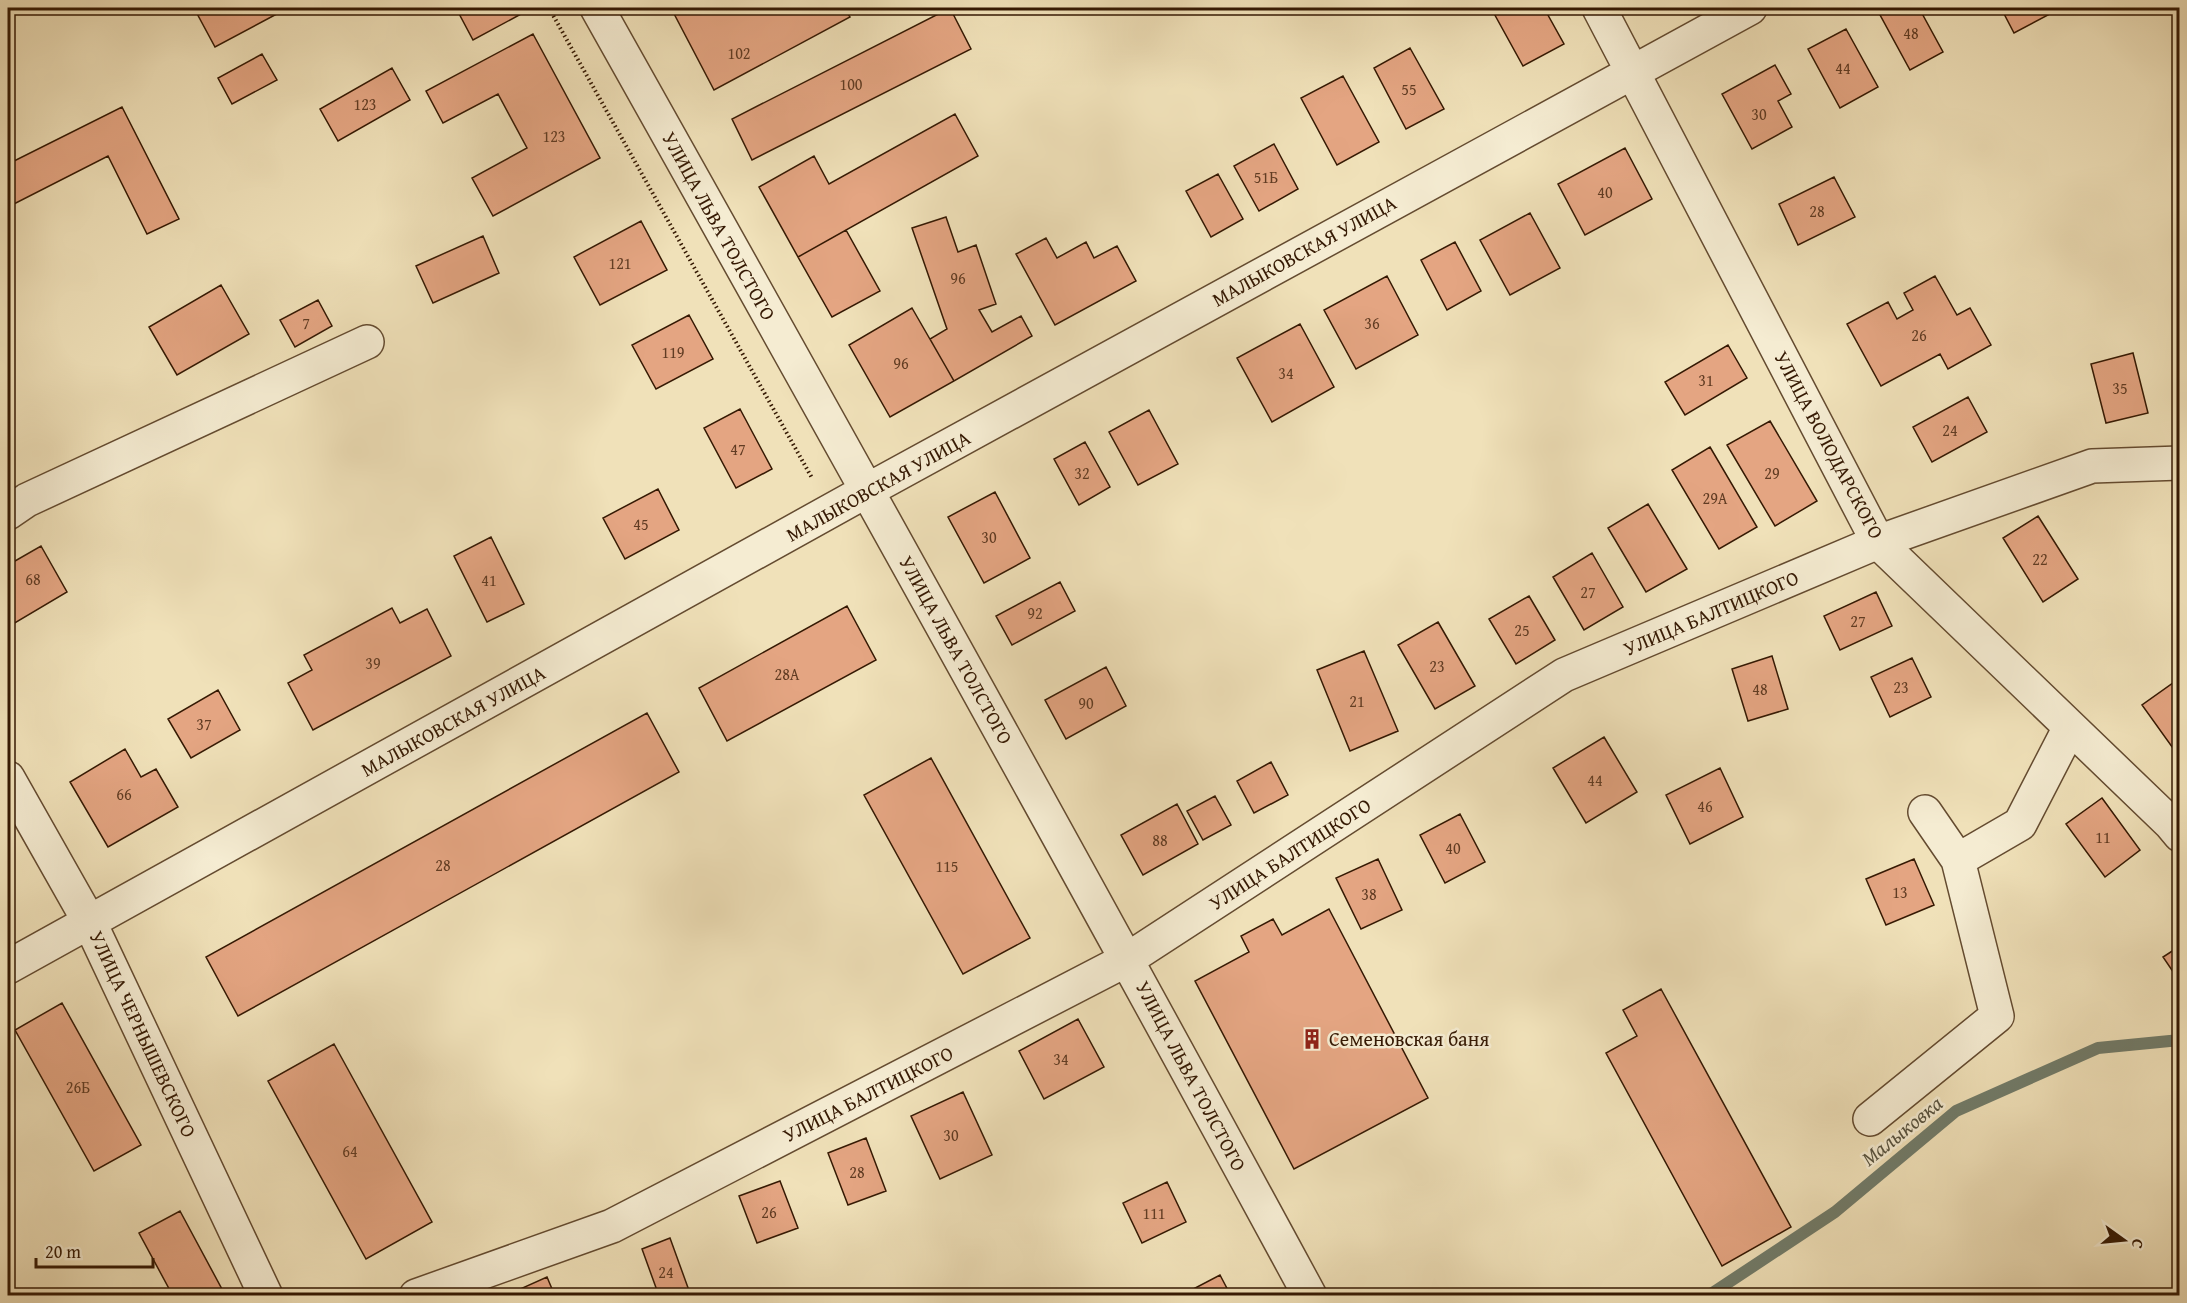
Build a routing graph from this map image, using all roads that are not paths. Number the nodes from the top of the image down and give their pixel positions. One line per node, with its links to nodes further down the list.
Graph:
1 (597, 8): 7 (street, УЛИЦА ЛЬВА ТОЛСТОГО)
2 (1599, 8): 4 (street, УЛИЦА ВОЛОДАРСКОГО)
3 (1750, 8): 4 (street, МАЛЫКОВСКАЯ УЛИЦА)
4 (1634, 70): 7 (street, МАЛЫКОВСКАЯ УЛИЦА); 9 (street, УЛИЦА ВОЛОДАРСКОГО)
5 (367, 342): 8 (street)
6 (2180, 463): 9 (street, УЛИЦА БАЛТИЦКОГО)
7 (868, 490): 15 (street, МАЛЫКОВСКАЯ УЛИЦА); 16 (street, УЛИЦА ЛЬВА ТОЛСТОГО)
8 (8, 513)
9 (1878, 542): 10 (street, УЛИЦА ВОЛОДАРСКОГО); 16 (street, УЛИЦА БАЛТИЦКОГО)
10 (2070, 727): 13 (street, УЛИЦА ВОЛОДАРСКОГО); 14 (street)
11 (8, 778): 15 (street, УЛИЦА ЧЕРНЫШЕВСКОГО)
12 (1925, 812): 14 (street)
13 (2180, 835)
14 (1958, 860): 18 (street)
15 (90, 923): 17 (street, МАЛЫКОВСКАЯ УЛИЦА); 19 (street, УЛИЦА ЧЕРНЫШЕВСКОГО)
16 (1128, 959): 20 (street, УЛИЦА БАЛТИЦКОГО); 21 (street, УЛИЦА ЛЬВА ТОЛСТОГО)
17 (8, 967)
18 (1870, 1119)
19 (266, 1296)
20 (416, 1296)
21 (1310, 1296)

